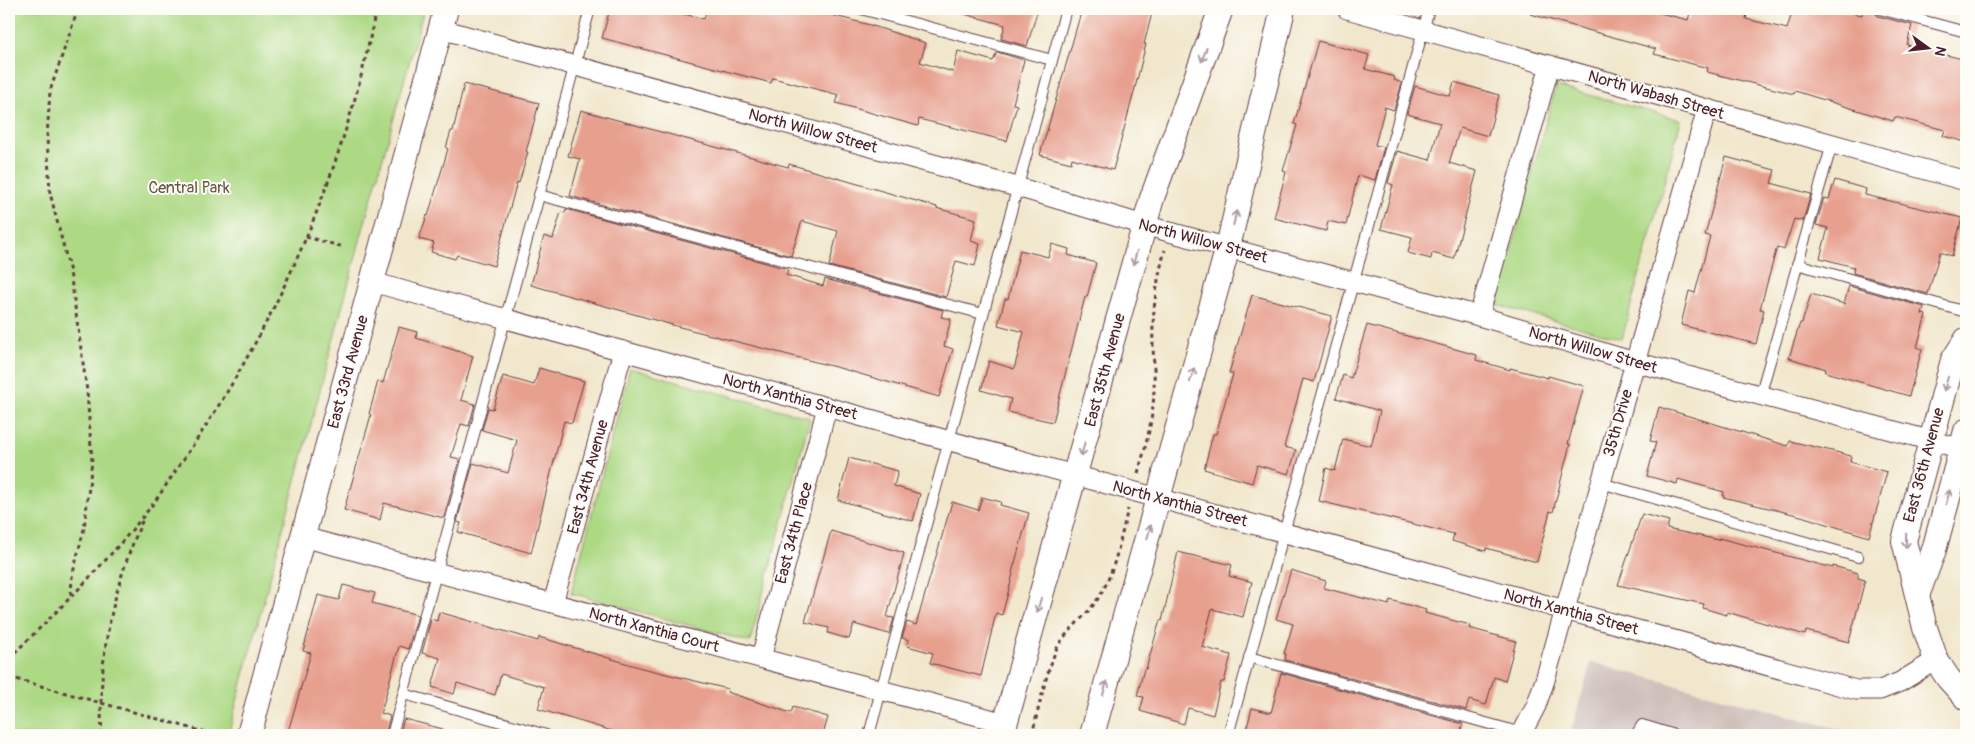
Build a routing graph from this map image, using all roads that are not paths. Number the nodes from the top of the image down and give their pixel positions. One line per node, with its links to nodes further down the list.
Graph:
1 (590, 9): 14 (lane)
2 (861, 9): 12 (lane)
3 (1066, 9): 12 (lane)
4 (1221, 9): 20 (street, East 35th Avenue, one-way to 20)
5 (1283, 9): 21 (street, one-way to 5)
6 (1347, 9): 10 (street, North Wabash Street)
7 (1429, 9): 10 (lane)
8 (1880, 9): 11 (lane)
9 (444, 19): 14 (street, North Willow Street); 23 (street, East 33rd Avenue)
10 (1423, 30): 13 (street, North Wabash Street); 24 (lane)
11 (1966, 32)
12 (1052, 60): 18 (lane)
13 (1550, 65): 15 (street, North Wabash Street); 27 (street)
14 (574, 66): 18 (street, North Willow Street); 19 (lane)
15 (1707, 109): 16 (street, North Wabash Street); 31 (street, 35th Drive)
16 (1832, 144): 17 (street, North Wabash Street); 22 (lane)
17 (1966, 181)
18 (1017, 187): 20 (street, North Willow Street); 26 (lane)
19 (539, 195): 26 (lane); 28 (lane)
20 (1144, 225): 21 (street, North Willow Street); 37 (street, East 35th Avenue, one-way to 37)
21 (1228, 247): 24 (street, North Willow Street); 39 (street, one-way to 21)
22 (1797, 264): 25 (lane); 32 (lane)
23 (372, 282): 28 (street, North Xanthia Street); 41 (street, East 33rd Avenue)
24 (1354, 283): 27 (street, North Willow Street); 40 (lane)
25 (1966, 312)
26 (983, 314): 34 (lane)
27 (1479, 316): 31 (street, North Willow Street)
28 (506, 319): 30 (street, North Xanthia Street); 43 (lane)
29 (1966, 340): 35 (street, East 36th Avenue, one-way to 35)
30 (622, 351): 33 (street, North Xanthia Street); 45 (street, East 34th Avenue)
31 (1635, 362): 32 (street, North Willow Street); 38 (street, 35th Drive)
32 (1760, 396): 35 (street, North Willow Street)
33 (827, 407): 34 (street, North Xanthia Street); 48 (street, East 34th Place)
34 (949, 441): 37 (street, North Xanthia Street); 50 (lane)
35 (1930, 441): 36 (street, North Willow Street); 44 (street, East 36th Avenue, one-way to 44)
36 (1965, 443): 44 (street, East 36th Avenue, one-way to 36)
37 (1076, 476): 39 (street, North Xanthia Street); 53 (street, East 35th Avenue, one-way to 53)
38 (1601, 483): 42 (lane); 46 (street, 35th Drive)
39 (1158, 498): 40 (street, North Xanthia Street); 59 (street, one-way to 39)
40 (1284, 533): 46 (street, North Xanthia Street); 47 (lane)
41 (303, 537): 43 (street, North Xanthia Court); 55 (street, East 33rd Avenue)
42 (1858, 556)
43 (437, 572): 45 (street, North Xanthia Court); 51 (lane)
44 (1918, 593): 49 (street, East 36th Avenue)
45 (554, 603): 48 (street, North Xanthia Court)
46 (1565, 610): 49 (street, North Xanthia Street); 54 (street, 35th Drive)
47 (1249, 657): 54 (lane); 60 (lane)
48 (760, 658): 50 (street, North Xanthia Court)
49 (1936, 660): 52 (street)
50 (883, 691): 53 (street, North Xanthia Court); 58 (lane)
51 (404, 694): 56 (lane); 57 (lane)
52 (1966, 698)
53 (1004, 729)
54 (1522, 734)
55 (249, 735)
56 (392, 735)
57 (546, 735)
58 (869, 735)
59 (1092, 735)
60 (1228, 735)
61 (1636, 735): 62 (lane)
62 (1676, 735)

